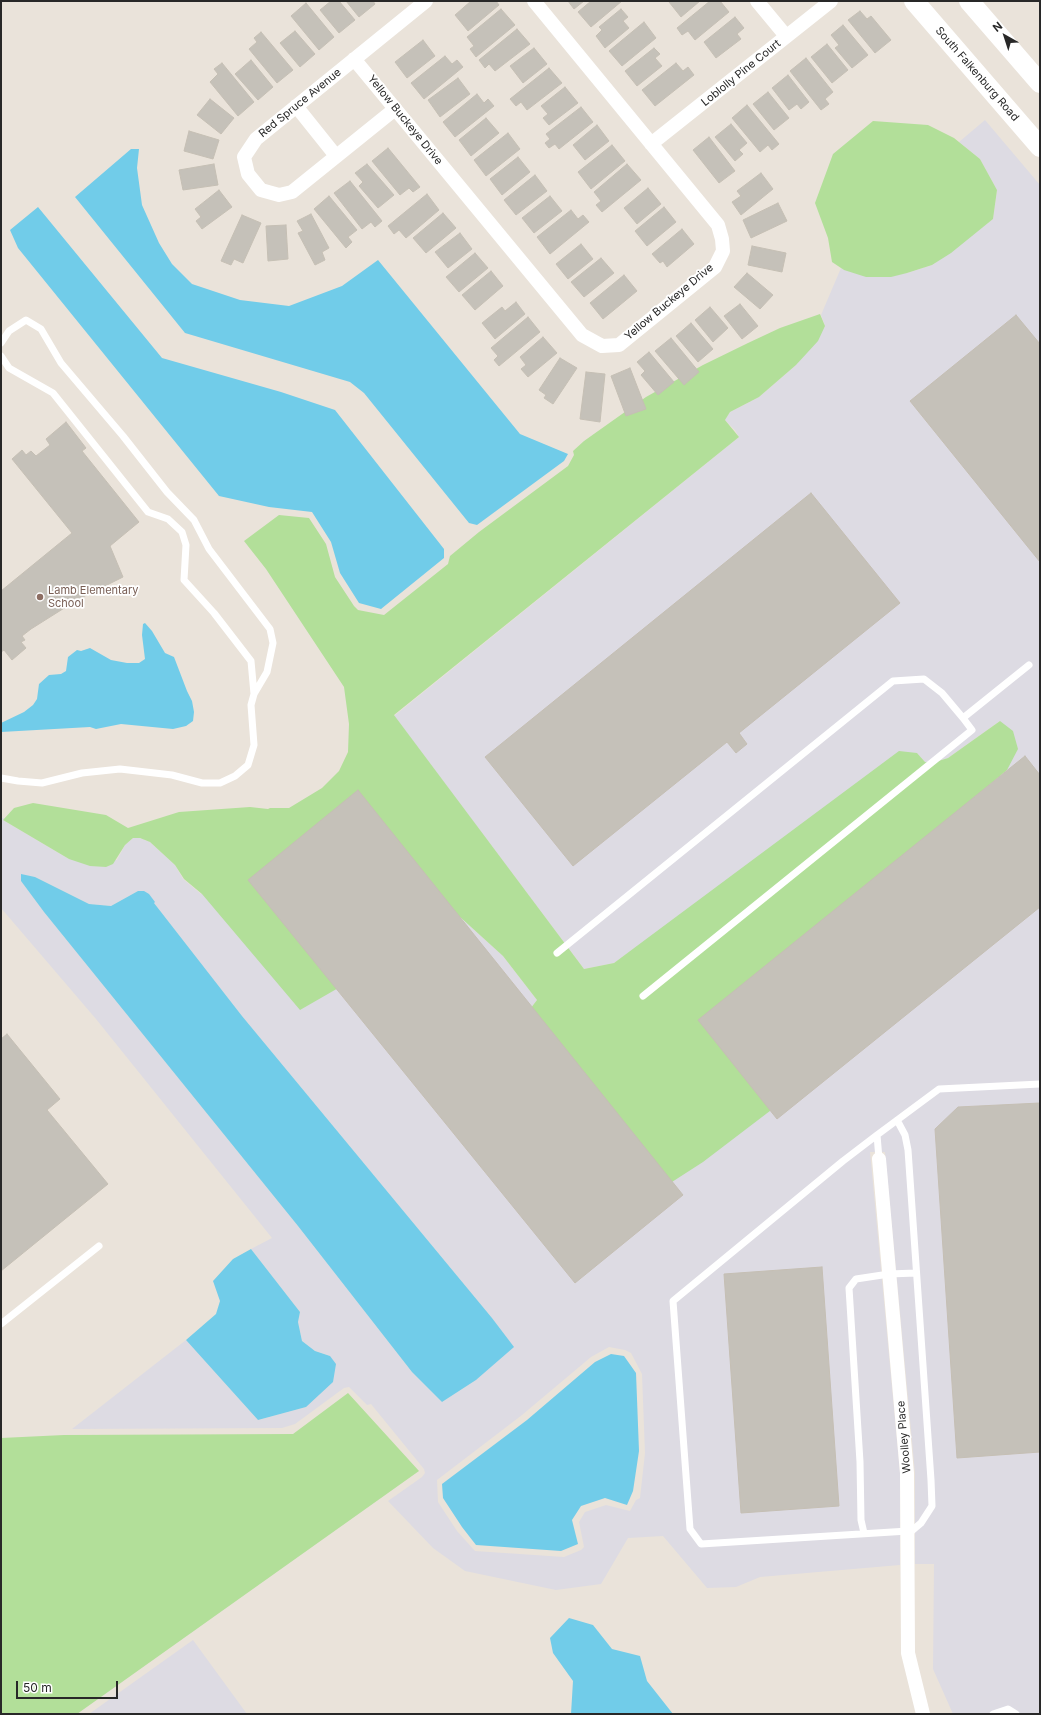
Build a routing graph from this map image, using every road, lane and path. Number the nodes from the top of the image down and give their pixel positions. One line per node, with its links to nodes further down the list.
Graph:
1 (426, 1): 8 (street, Red Spruce Avenue)
2 (534, 1): 12 (street, Yellow Buckeye Drive)
3 (757, 1): 7 (street)
4 (831, 1): 7 (street, Loblolly Pine Court)
5 (914, 1): 13 (street, South Falkenburg Road)
6 (969, 1): 9 (street)
7 (786, 36): 12 (street, Loblolly Pine Court)
8 (354, 59): 10 (street, Red Spruce Avenue); 11 (street, Yellow Buckeye Drive)
9 (1040, 83)
10 (296, 106): 14 (street); 14 (street, Red Spruce Avenue)
11 (395, 109): 12 (street, Yellow Buckeye Drive); 14 (street, Red Spruce Avenue)
12 (651, 144)
13 (1040, 147)
14 (336, 156)
15 (1, 343): 18 (lane)
16 (1, 356): 18 (lane)
17 (1029, 666): 19 (lane)
18 (254, 694): 20 (lane)
19 (963, 718): 21 (lane); 22 (lane)
20 (1, 778)
21 (557, 953)
22 (643, 996)
23 (1040, 1084): 24 (lane)
24 (897, 1120): 25 (lane); 28 (lane)
25 (877, 1135): 26 (lane); 32 (lane)
26 (878, 1159): 29 (street, Woolley Place)
27 (99, 1246): 30 (lane)
28 (916, 1273): 29 (lane); 31 (lane)
29 (889, 1274): 31 (street, Woolley Place); 32 (lane)
30 (1, 1324)
31 (908, 1532): 32 (lane); 33 (street, Woolley Place)
32 (864, 1533)
33 (923, 1714)
34 (993, 1714): 35 (lane)
35 (1016, 1714)

